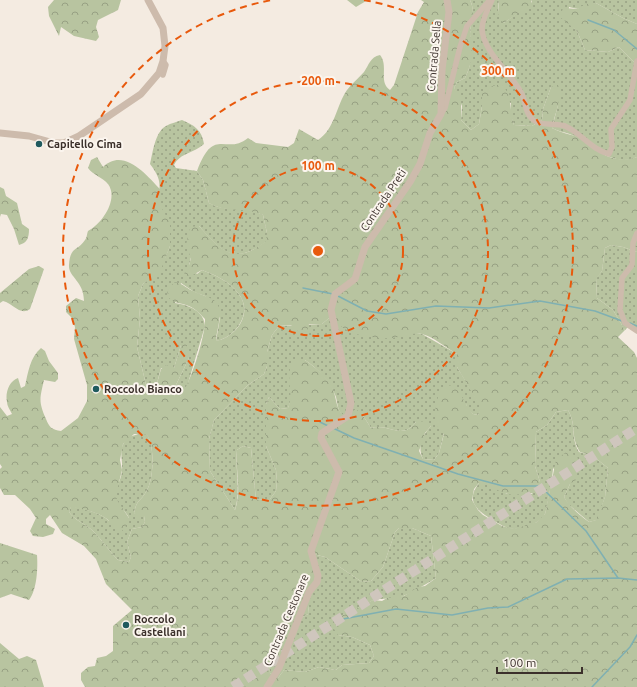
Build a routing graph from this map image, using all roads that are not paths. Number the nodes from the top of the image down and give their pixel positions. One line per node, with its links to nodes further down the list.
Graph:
1 (148, 0): 4 (street)
2 (447, 0): 7 (street, Contrada Sella)
3 (491, 0): 5 (street); 7 (street, Contrada Preti)
4 (163, 60): 6 (street); 8 (street)
5 (637, 61)
6 (164, 75)
7 (441, 114): 11 (street, Contrada Preti)
8 (0, 133)
9 (637, 233): 10 (street)
10 (637, 331)
11 (327, 429): 12 (street, Contrada Cestonare)
12 (268, 687)

